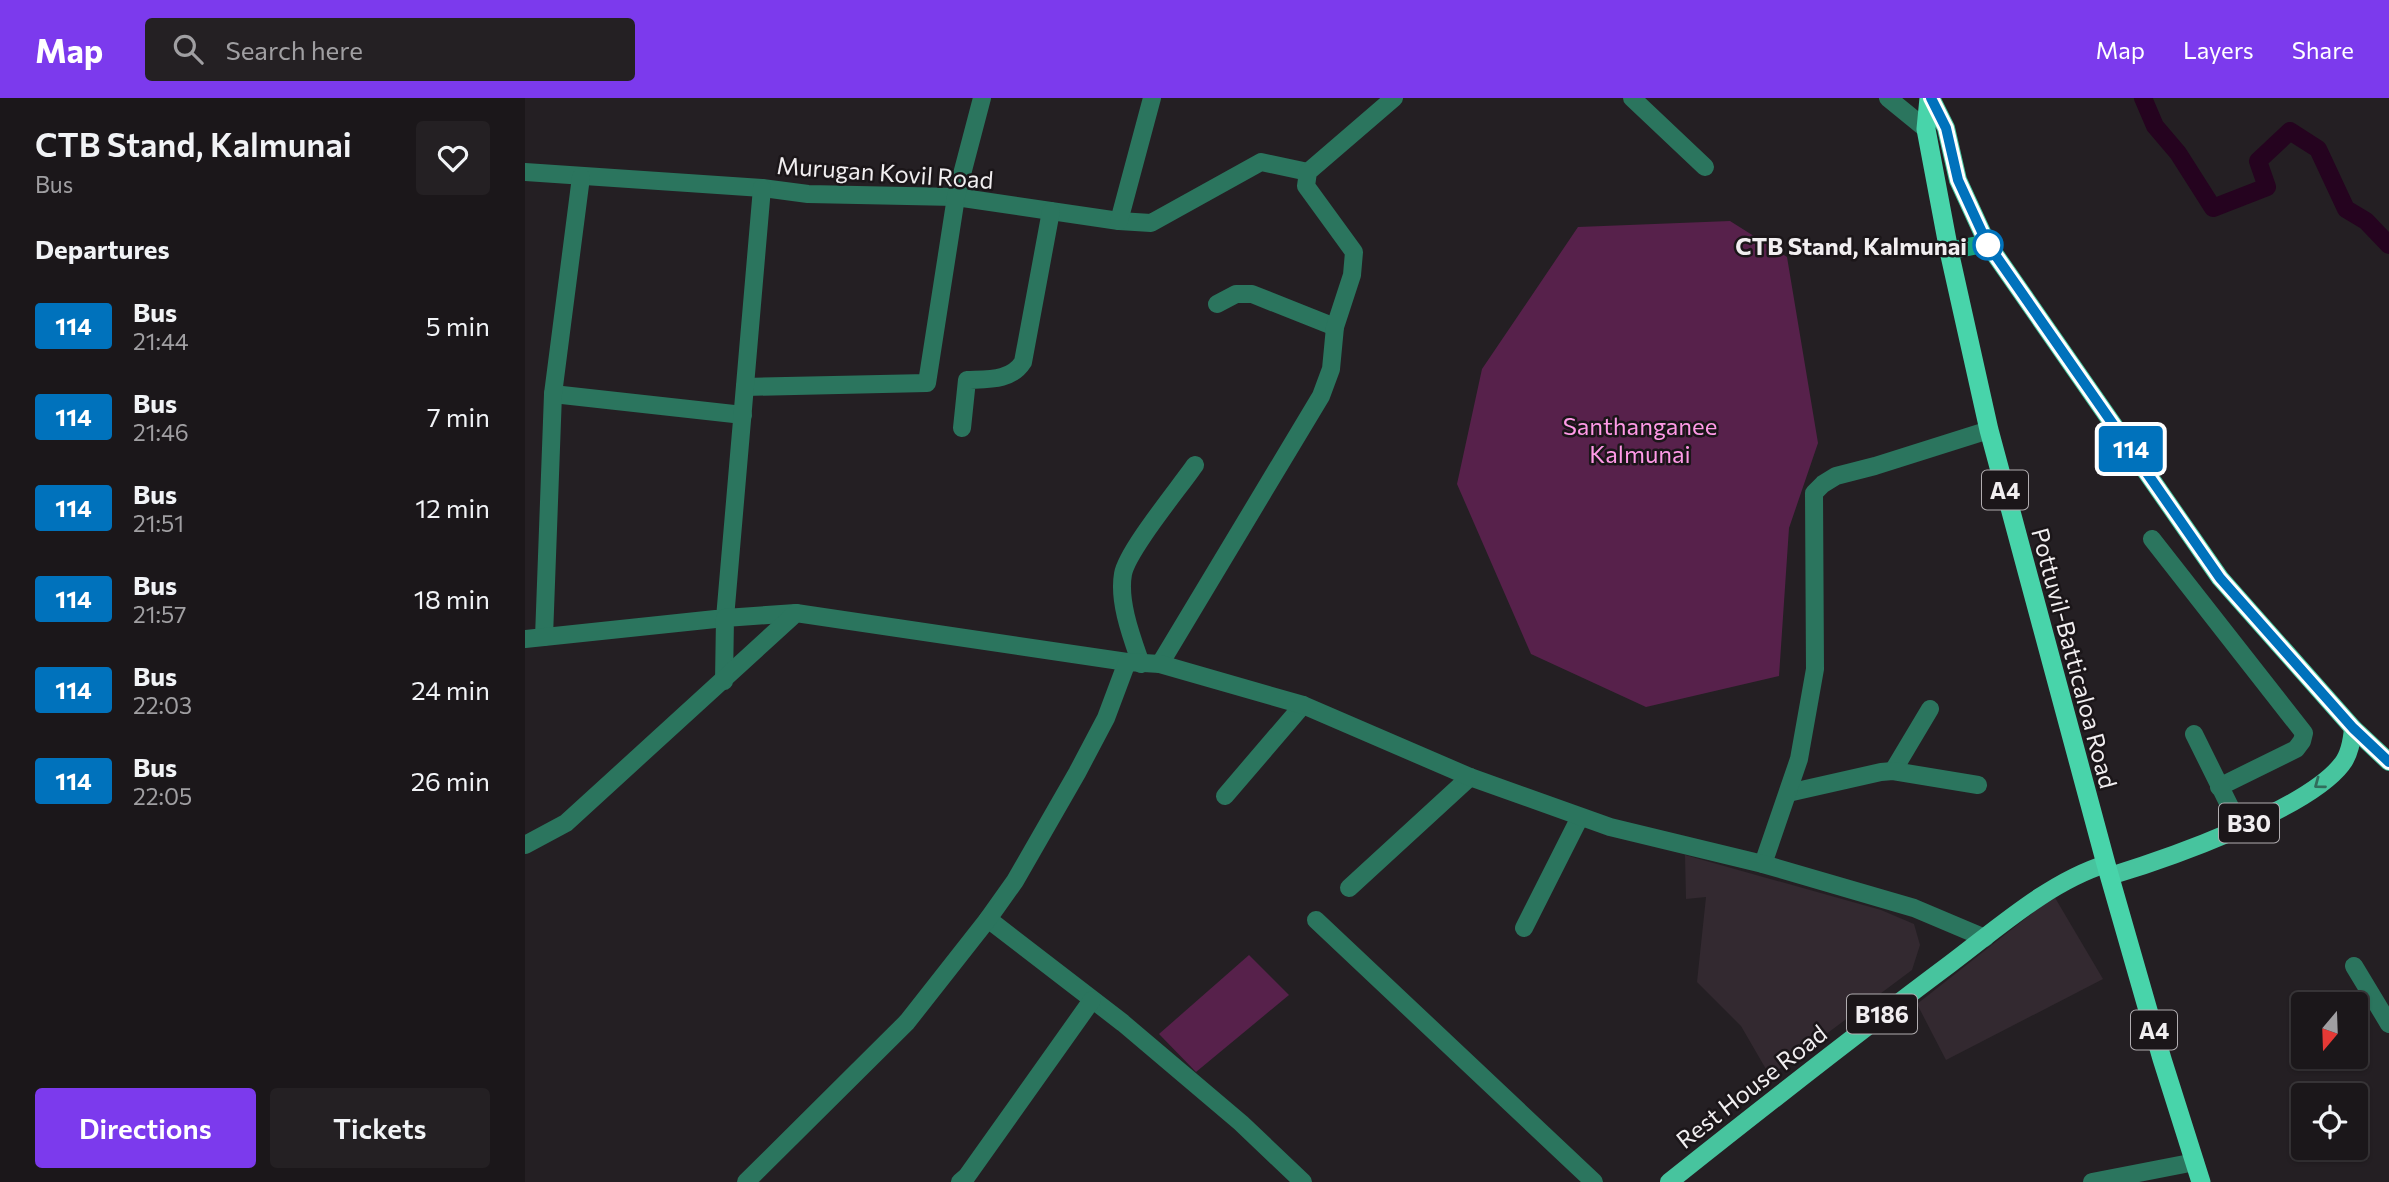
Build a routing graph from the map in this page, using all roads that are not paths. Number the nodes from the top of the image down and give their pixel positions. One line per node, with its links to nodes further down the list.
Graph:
1 (982, 98): 13 (street)
2 (1152, 98): 15 (street)
3 (1394, 98): 10 (street)
4 (1632, 98): 8 (street)
5 (1888, 98): 7 (street)
6 (1930, 98): 7 (highway, Pottuvil-Batticaloa Road / A4); 16 (main road)
7 (1926, 129): 17 (highway, Pottuvil-Batticaloa Road / A4)
8 (1705, 167)
9 (525, 172): 11 (street, Murugan Kovil Road)
10 (1308, 172): 15 (street, Murugan Kovil Road); 19 (street)
11 (580, 177): 12 (street, Murugan Kovil Road); 21 (street)
12 (762, 188): 13 (street, Murugan Kovil Road); 20 (street)
13 (955, 197): 14 (street, Murugan Kovil Road); 20 (street)
14 (1051, 211): 15 (street, Murugan Kovil Road); 23 (street)
15 (1119, 221)
16 (1987, 243): 17 (main road); 36 (main road)
17 (1949, 251): 24 (highway, Pottuvil-Batticaloa Road / A4)
18 (1217, 304): 19 (street)
19 (1335, 327): 32 (street)
20 (745, 387): 22 (street)
21 (553, 394): 22 (street); 29 (street)
22 (743, 415): 28 (street)
23 (962, 428)
24 (1989, 430): 43 (street); 49 (highway, Pottuvil-Batticaloa Road / A4)
25 (1195, 465): 31 (street)
26 (2152, 539): 42 (street)
27 (796, 613): 28 (street); 31 (street); 33 (street)
28 (725, 618): 29 (street); 33 (street)
29 (544, 637): 30 (street)
30 (525, 639)
31 (1134, 663): 32 (street); 51 (street)
32 (1160, 663): 34 (street)
33 (724, 681): 47 (street)
34 (1303, 705): 40 (street); 44 (street)
35 (1930, 709): 39 (street)
36 (2353, 728): 38 (main road); 46 (main road, B30, one-way to 46)
37 (2194, 734): 42 (street)
38 (2389, 762)
39 (1893, 771): 41 (street); 43 (street)
40 (1471, 777): 45 (street); 50 (street)
41 (1978, 785)
42 (2219, 787): 46 (street)
43 (1788, 793): 48 (street)
44 (1225, 796)
45 (1580, 817): 48 (street); 53 (street)
46 (2240, 827): 49 (main road, B30)
47 (525, 845)
48 (1763, 864): 54 (street)
49 (2108, 870): 54 (main road, Rest House Road / B186); 58 (highway, Pottuvil-Batticaloa Road / A4)
50 (1349, 888)
51 (988, 919): 56 (street); 59 (street)
52 (1316, 920): 62 (street)
53 (1524, 928)
54 (1985, 938): 63 (main road, Rest House Road / B186)
55 (2354, 966): 57 (street)
56 (1093, 1000): 60 (street); 61 (street)
57 (2389, 1024)
58 (2195, 1162): 64 (street); 65 (highway, Pottuvil-Batticaloa Road / A4)
59 (746, 1182)
60 (960, 1182)
61 (1303, 1182)
62 (1594, 1182)
63 (1669, 1182)
64 (2092, 1182)
65 (2201, 1182)

